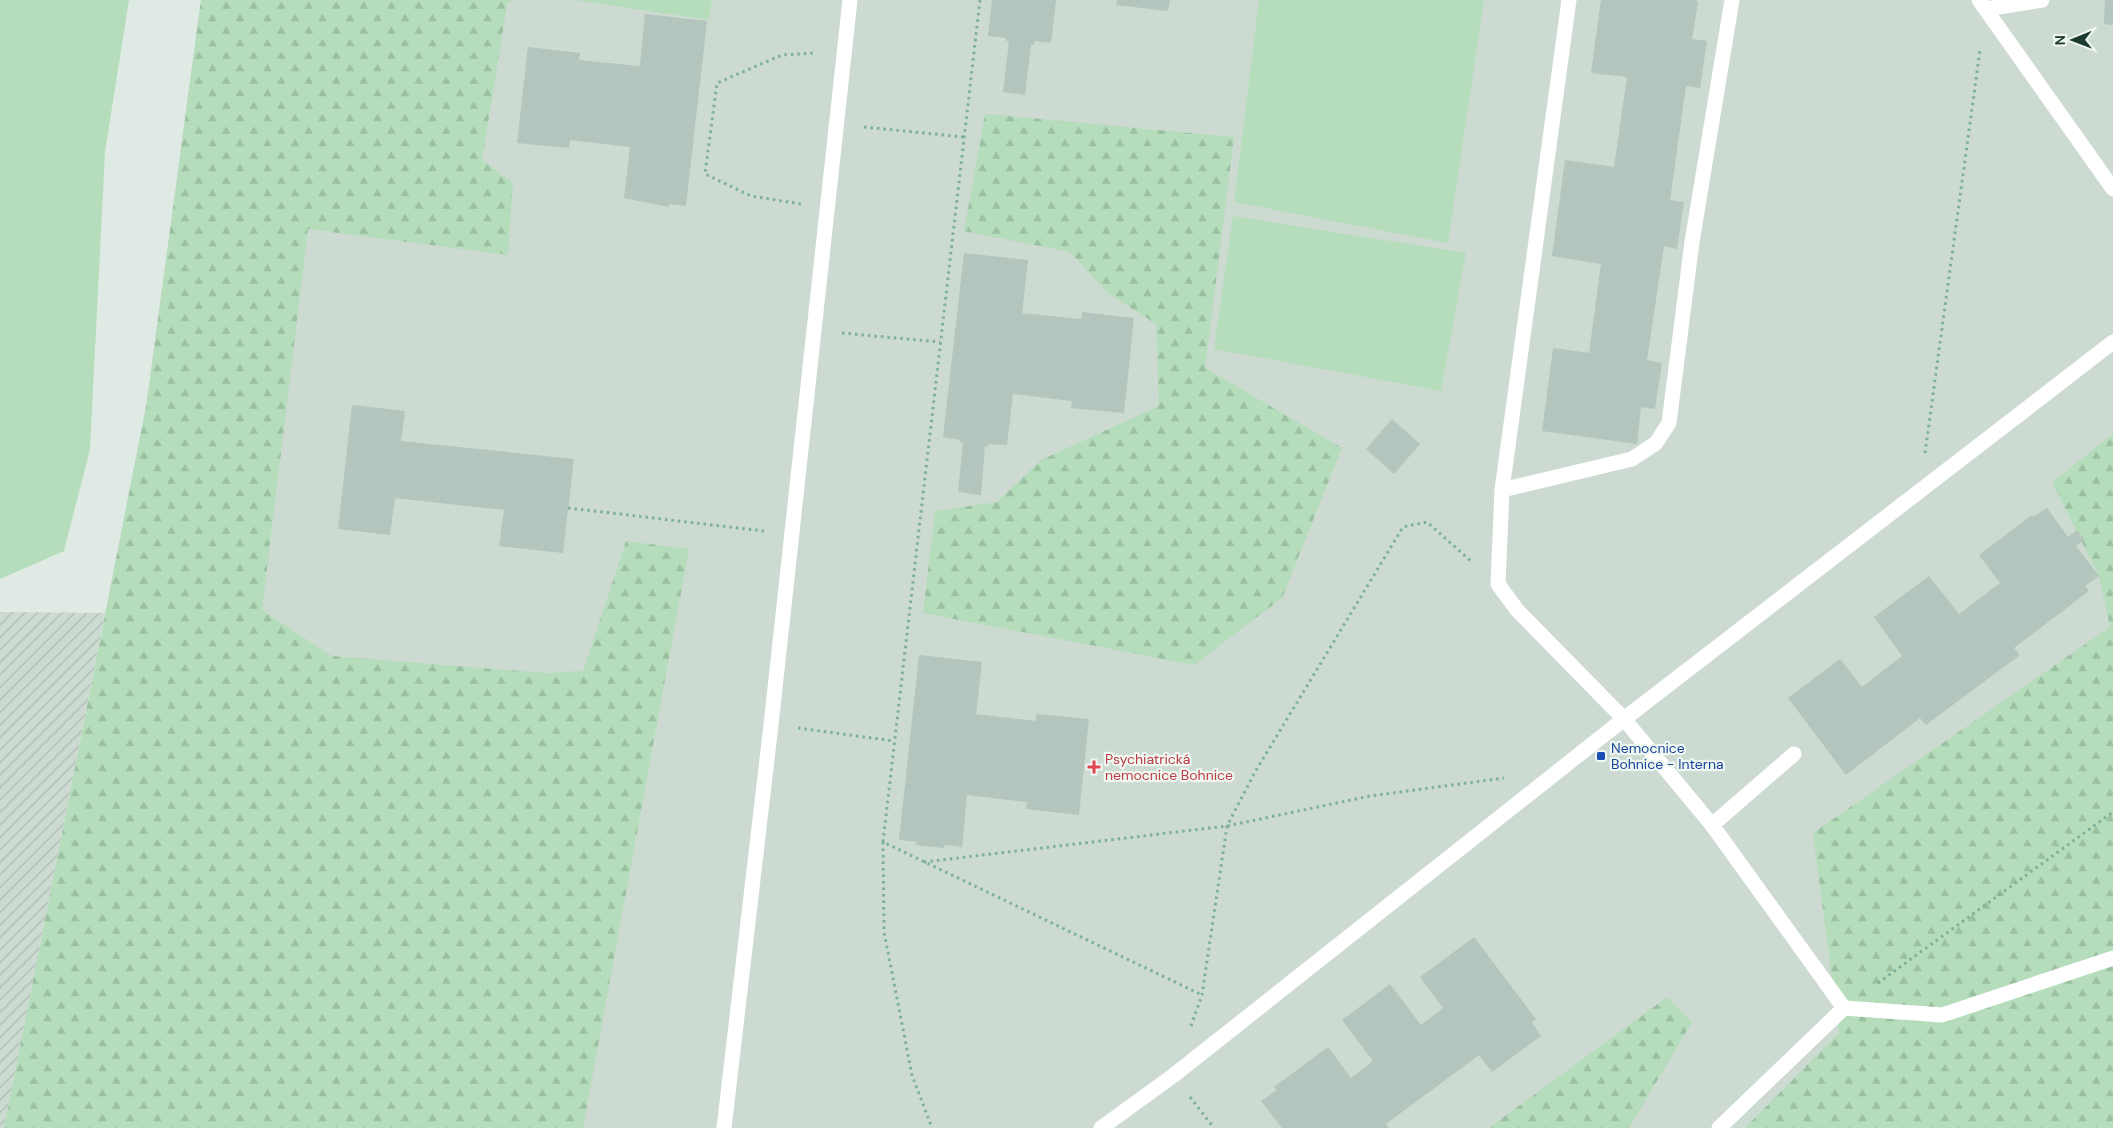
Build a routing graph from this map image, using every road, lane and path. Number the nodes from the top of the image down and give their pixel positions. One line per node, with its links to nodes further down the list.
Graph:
1 (850, 0): 8 (lane)
2 (980, 0): 9 (path)
3 (1569, 0): 15 (lane)
4 (1732, 0): 15 (lane)
5 (2042, 0): 6 (lane)
6 (1983, 4): 10 (lane); 16 (path)
7 (818, 62): 11 (path)
8 (836, 125): 9 (path); 12 (lane)
9 (964, 137): 13 (path)
10 (2113, 189)
11 (804, 195)
12 (814, 330): 13 (path); 21 (lane)
13 (940, 342): 22 (path)
14 (2113, 342): 16 (lane)
15 (1502, 490): 19 (lane)
16 (1920, 493): 20 (lane)
17 (568, 508): 18 (path)
18 (766, 531)
19 (1498, 584): 20 (lane); 27 (path)
20 (1624, 719): 26 (lane); 34 (lane)
21 (771, 725): 22 (path); 35 (lane)
22 (894, 740): 28 (path)
23 (1794, 754): 26 (lane)
24 (1511, 777): 27 (path)
25 (2113, 812): 32 (path)
26 (1712, 825): 32 (lane)
27 (1227, 826): 29 (path); 31 (path)
28 (883, 842): 29 (path); 36 (path)
29 (923, 862): 31 (path)
30 (2113, 958): 32 (lane)
31 (1202, 995): 33 (path)
32 (1844, 1008): 39 (lane)
33 (1189, 1030)
34 (1174, 1075): 37 (lane); 38 (path)
35 (724, 1128)
36 (932, 1128)
37 (1101, 1128)
38 (1214, 1128)
39 (1719, 1128)

